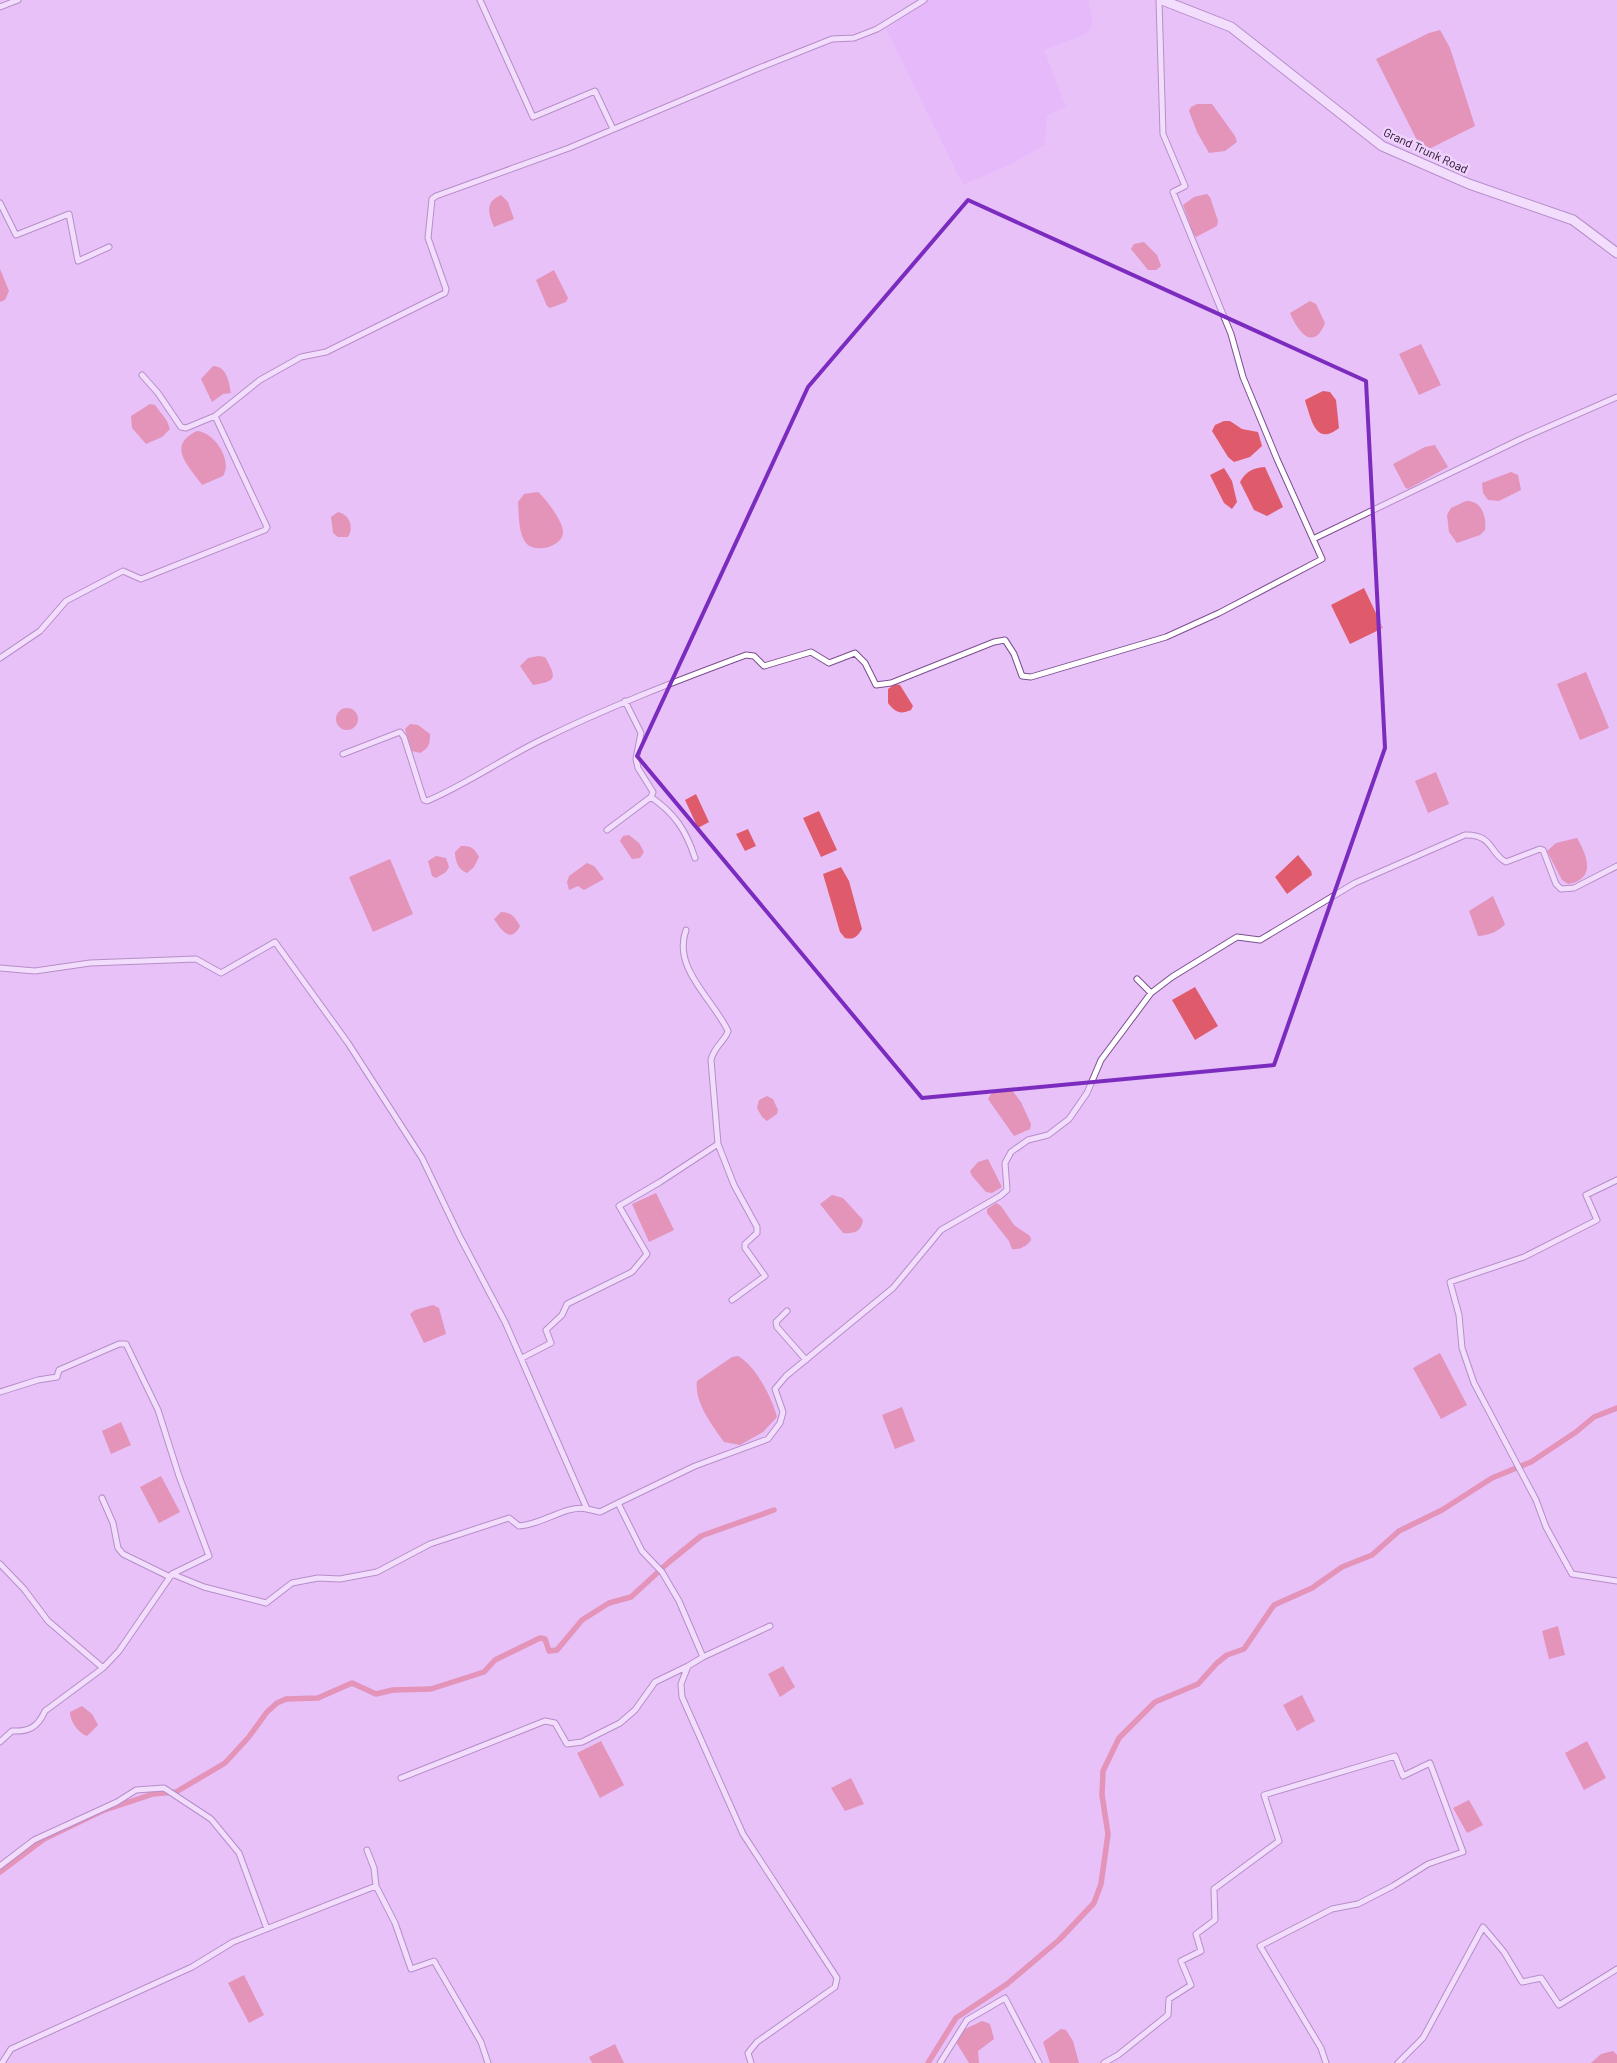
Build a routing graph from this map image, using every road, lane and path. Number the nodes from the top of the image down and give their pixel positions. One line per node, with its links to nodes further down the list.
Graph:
1 (18, 0): 5 (street)
2 (480, 0): 6 (street)
3 (924, 0): 6 (street)
4 (1160, 0): 9 (highway, Grand Trunk Road); 13 (street)
5 (0, 7)
6 (613, 129): 12 (street)
7 (0, 203): 8 (street)
8 (109, 247)
9 (1617, 253)
10 (142, 375): 12 (street)
11 (1617, 397): 13 (street)
12 (215, 416): 14 (street)
13 (1314, 539): 15 (street)
14 (0, 658)
15 (625, 701): 16 (street); 17 (street)
16 (343, 754)
17 (652, 797): 18 (street); 19 (street)
18 (607, 830)
19 (695, 858)
20 (1617, 866): 24 (street)
21 (686, 930): 25 (street)
22 (0, 968): 29 (street)
23 (1137, 979): 24 (street)
24 (1151, 993): 30 (street)
25 (718, 1144): 27 (street); 29 (street)
26 (1617, 1180): 37 (street)
27 (732, 1300)
28 (787, 1311): 30 (street)
29 (522, 1358): 34 (street)
30 (806, 1360): 33 (street)
31 (0, 1392): 36 (street)
32 (102, 1498): 36 (street)
33 (618, 1503): 34 (street); 39 (street)
34 (587, 1509): 36 (street)
35 (0, 1564): 41 (street)
36 (171, 1575): 41 (street)
37 (1617, 1580)
38 (770, 1626): 39 (street)
39 (703, 1658): 40 (street)
40 (688, 1666): 43 (street); 51 (street)
41 (103, 1668): 42 (street)
42 (0, 1742)
43 (401, 1778)
44 (367, 1850): 46 (street)
45 (0, 1866): 47 (street)
46 (376, 1886): 47 (street); 50 (street)
47 (267, 1929): 49 (street)
48 (1617, 1969): 56 (street)
49 (2, 2063)
50 (488, 2063)
51 (751, 2063)
52 (940, 2063): 53 (street)
53 (1039, 2063)
54 (1104, 2063): 55 (street)
55 (1326, 2063)
56 (1398, 2063)

